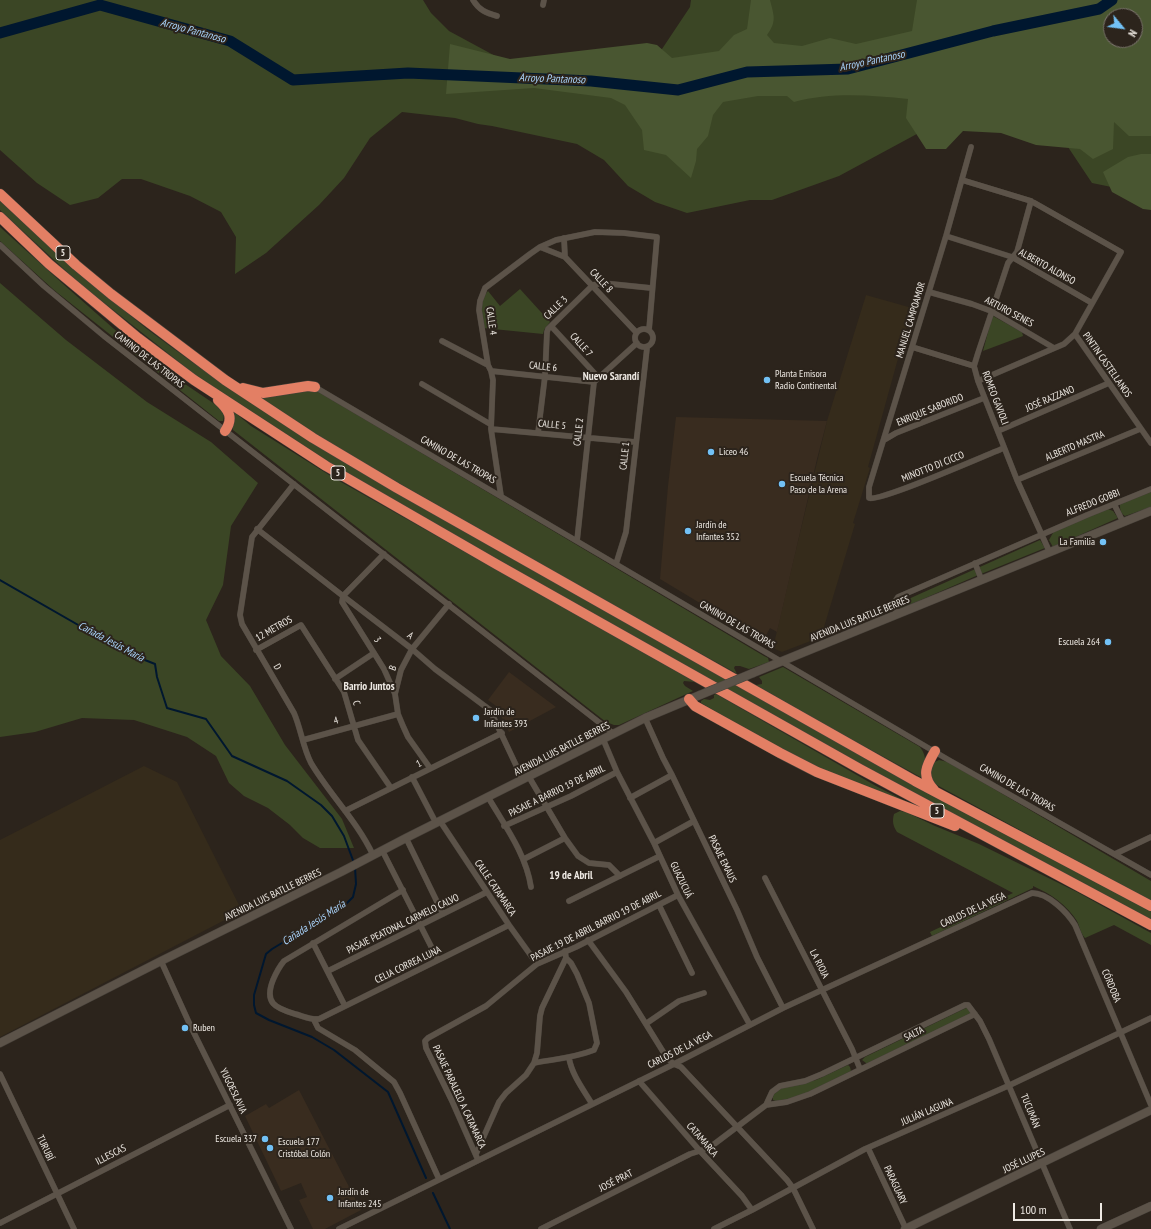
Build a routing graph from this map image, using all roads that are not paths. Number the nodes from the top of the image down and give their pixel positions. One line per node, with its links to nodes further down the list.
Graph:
1 (473, 0): 2 (street)
2 (497, 16)
3 (971, 147): 4 (street, MANUEL CAMPOAMOR)
4 (962, 180): 6 (street); 8 (street, MANUEL CAMPOAMOR)
5 (0, 194): 32 (highway, 5)
6 (1031, 201): 13 (street, ROMEO GAVIOLI); 17 (street, PINTIN CASTELLANOS)
7 (0, 218): 37 (highway, 5)
8 (946, 236): 13 (street, ALBERTO ALONSO); 16 (street, MANUEL CAMPOAMOR)
9 (564, 238): 11 (street, CALLE 4); 12 (street); 15 (street, CALLE 4)
10 (0, 245): 41 (street, CAMINO DE LAS TROPAS)
11 (540, 247): 12 (street); 29 (street, CALLE 4)
12 (565, 257): 14 (street, CALLE 8)
13 (1012, 257): 17 (street, ALBERTO ALONSO); 18 (street, ROMEO GAVIOLI)
14 (593, 286): 15 (street); 19 (street, CALLE 3); 21 (street, CALLE 8)
15 (651, 288): 20 (street)
16 (929, 292): 18 (street, ARTURO SENES); 25 (street, MANUEL CAMPOAMOR)
17 (1092, 303): 22 (street, PINTIN CASTELLANOS)
18 (991, 311): 27 (street, ARTURO SENES); 28 (street, ROMEO GAVIOLI)
19 (551, 326): 30 (street, CALLE 3); 31 (street, CALLE 7)
20 (649, 330): 21 (street); 26 (street)
21 (636, 332): 24 (street)
22 (1075, 334): 27 (street); 35 (street, PINTIN CASTELLANOS)
23 (442, 341): 29 (street, CALLE 6)
24 (637, 343): 26 (street); 31 (street)
25 (912, 347): 28 (street); 45 (street, MANUEL CAMPOAMOR)
26 (647, 348): 46 (street, CALLE 1)
27 (1054, 348): 33 (street)
28 (974, 366): 33 (street, ROMEO GAVIOLI)
29 (490, 368): 30 (street, CALLE 6); 39 (street, CALLE 4)
30 (545, 376): 31 (street, CALLE 6); 43 (street, CALLE 3)
31 (596, 379): 44 (street, CALLE 2)
32 (224, 380): 36 (highway); 90 (highway, 5)
33 (978, 381): 38 (street, ROMEO GAVIOLI)
34 (422, 384): 39 (street, CALLE 5)
35 (1109, 384): 40 (street, PINTIN CASTELLANOS); 42 (street, JOSÉ RAZZANO)
36 (315, 387): 52 (street, CAMINO DE LAS TROPAS)
37 (205, 388): 41 (highway); 101 (highway, 5)
38 (984, 398): 42 (street, ROMEO GAVIOLI); 45 (street, ENRIQUE SABORIDO)
39 (491, 427): 43 (street, CALLE 5); 52 (street, CALLE 4)
40 (1140, 429): 47 (street, PINTIN CASTELLANOS); 49 (street, ALBERTO MASTRA)
41 (225, 431): 50 (street, CAMINO DE LAS TROPAS)
42 (998, 431): 48 (street, ROMEO GAVIOLI)
43 (538, 433): 44 (street, CALLE 5)
44 (588, 438): 46 (street, CALLE 5); 59 (street, CALLE 2)
45 (884, 440): 53 (street, MANUEL CAMPOAMOR)
46 (635, 442): 63 (street, CALLE 1)
47 (1151, 443)
48 (1004, 448): 49 (street, ROMEO GAVIOLI); 53 (street, MINOTTO DI CICCO)
49 (1017, 480): 58 (street, ROMEO GAVIOLI)
50 (294, 484): 57 (street, D); 61 (street, CAMINO DE LAS TROPAS)
51 (1151, 489): 54 (street, ALFREDO GOBBI)
52 (501, 496): 59 (street, CAMINO DE LAS TROPAS)
53 (869, 498)
54 (1114, 504): 56 (street); 58 (street, ALFREDO GOBBI)
55 (1151, 511): 56 (main road, AVENIDA LUIS BATLLE BERRES)
56 (1123, 522): 60 (main road, AVENIDA LUIS BATLLE BERRES)
57 (257, 529): 65 (street, A); 70 (street, D)
58 (1042, 534): 60 (street, ROMEO GAVIOLI); 62 (street, ALFREDO GOBBI)
59 (577, 541): 63 (street, CAMINO DE LAS TROPAS)
60 (1050, 553): 64 (main road, AVENIDA LUIS BATLLE BERRES)
61 (384, 554): 65 (street); 66 (street, CAMINO DE LAS TROPAS)
62 (975, 563): 64 (street); 67 (street, ALFREDO GOBBI)
63 (616, 564): 72 (street, CAMINO DE LAS TROPAS)
64 (982, 581): 67 (main road, AVENIDA LUIS BATLLE BERRES)
65 (343, 596): 69 (street, A); 71 (street, 3)
66 (449, 604): 69 (street, B); 80 (street, CAMINO DE LAS TROPAS)
67 (897, 615): 72 (main road, AVENIDA LUIS BATLLE BERRES)
68 (301, 625): 70 (street, 12 METROS); 73 (street, C)
69 (412, 649): 74 (street, B); 79 (street, A)
70 (256, 650): 81 (street, D)
71 (374, 653): 73 (street); 74 (street, 3)
72 (782, 662): 75 (main road, AVENIDA LUIS BATLLE BERRES, bridge); 83 (street, CAMINO DE LAS TROPAS)
73 (335, 678): 78 (street, C)
74 (395, 694): 76 (street, B)
75 (689, 699): 77 (main road, AVENIDA LUIS BATLLE BERRES); 101 (highway)
76 (398, 714): 78 (street, 4); 84 (street, B)
77 (645, 718): 80 (main road, AVENIDA LUIS BATLLE BERRES); 86 (street, PASAJE EMAUS)
78 (353, 726): 81 (street, 4); 89 (street, C)
79 (502, 733): 84 (street, 1); 88 (street, A)
80 (614, 734): 82 (main road, AVENIDA LUIS BATLLE BERRES)
81 (303, 740): 94 (street, D)
82 (603, 740): 85 (street, GUAZUCUÁ); 88 (main road, AVENIDA LUIS BATLLE BERRES)
83 (935, 751): 90 (highway); 104 (street, CAMINO DE LAS TROPAS)
84 (430, 768): 87 (street, 1)
85 (617, 772): 92 (street, GUAZUCUÁ); 93 (street, PASAJE A BARRIO 19 DE ABRIL)
86 (672, 775): 92 (street); 95 (street, PASAJE EMAUS)
87 (412, 778): 89 (street, 1); 96 (street, CALLE CATAMARCA)
88 (526, 778): 91 (main road, AVENIDA LUIS BATLLE BERRES); 93 (street, A)
89 (391, 788): 94 (street, 1)
90 (935, 792): 118 (highway, 5)
91 (488, 797): 96 (main road, AVENIDA LUIS BATLLE BERRES); 97 (street)
92 (630, 798): 102 (street, GUAZUCUÁ)
93 (547, 807): 97 (street, PASAJE A BARRIO 19 DE ABRIL); 100 (street, A)
94 (345, 811): 105 (street, D)
95 (694, 821): 102 (street); 136 (street, PASAJE EMAUS)
96 (438, 822): 99 (main road, AVENIDA LUIS BATLLE BERRES); 113 (street, CALLE CATAMARCA)
97 (504, 826): 107 (street)
98 (1151, 837): 104 (street)
99 (406, 838): 103 (main road, AVENIDA LUIS BATLLE BERRES); 119 (street)
100 (565, 838): 107 (street); 109 (street, A)
101 (991, 839): 122 (highway, 5)
102 (654, 843): 106 (street, GUAZUCUÁ)
103 (382, 850): 105 (main road, AVENIDA LUIS BATLLE BERRES); 112 (street)
104 (1116, 854): 108 (street, CAMINO DE LAS TROPAS)
105 (373, 855): 128 (main road, AVENIDA LUIS BATLLE BERRES)
106 (660, 856): 109 (street); 115 (street, GUAZUCUÁ)
107 (524, 859): 111 (street)
108 (1151, 875)
109 (620, 876): 116 (street)
110 (765, 878): 132 (street, LA RIOJA)
111 (531, 887)
112 (403, 890): 120 (street); 124 (street)
113 (487, 892): 119 (street, PASAJE PEATONAL CARMELO CALVO); 121 (street, CALLE CATAMARCA)
114 (1032, 893): 132 (street, CARLOS DE LA VEGA); 142 (street, CÓRDOBA)
115 (678, 895): 117 (street, PASAJE 19 DE ABRIL BARRIO 19 DE ABRIL); 141 (street, GUAZUCUÁ)
116 (569, 901)
117 (659, 905): 123 (street, PASAJE 19 DE ABRIL BARRIO 19 DE ABRIL); 131 (street)
118 (1151, 906)
119 (443, 914): 120 (street, PASAJE PEATONAL CARMELO CALVO)
120 (420, 925): 127 (street); 130 (street, PASAJE PEATONAL CARMELO CALVO)
121 (509, 925): 127 (street, CELIA CORREA LUNA); 129 (street, CALLE CATAMARCA)
122 (1151, 925)
123 (588, 940): 125 (street, PASAJE 19 DE ABRIL BARRIO 19 DE ABRIL); 140 (street)
124 (313, 943): 130 (street); 139 (street)
125 (565, 952): 126 (street); 129 (street, PASAJE 19 DE ABRIL BARRIO 19 DE ABRIL)
126 (566, 958): 145 (street); 147 (street)
127 (438, 960): 135 (street, CELIA CORREA LUNA)
128 (161, 961): 144 (main road, AVENIDA LUIS BATLLE BERRES); 154 (street, YUGOESLAVIA)
129 (537, 964): 143 (street, PASAJE 19 DE ABRIL BARRIO 19 DE ABRIL)
130 (328, 972): 135 (street)
131 (692, 973)
132 (822, 990): 136 (street, CARLOS DE LA VEGA); 146 (street, LA RIOJA)
133 (704, 993): 140 (street)
134 (965, 1005): 137 (street, TUCUMÁN); 146 (street, SALTA)
135 (344, 1006): 139 (street, CELIA CORREA LUNA)
136 (783, 1008): 141 (street, CARLOS DE LA VEGA)
137 (975, 1014): 149 (street, SALTA); 152 (street, TUCUMÁN)
138 (1151, 1018): 142 (street, JULIÁN LAGUNA)
139 (314, 1020): 163 (street)
140 (647, 1023): 148 (street)
141 (750, 1025): 148 (street, CARLOS DE LA VEGA)
142 (1120, 1032): 152 (street, JULIÁN LAGUNA); 156 (street, CÓRDOBA)
143 (425, 1042): 161 (street, PASAJE PARALELO A CATAMARCA)
144 (0, 1043)
145 (569, 1058): 147 (street); 153 (street)
146 (855, 1059): 149 (street); 155 (street, SALTA)
147 (534, 1063): 161 (street)
148 (674, 1064): 151 (street, CARLOS DE LA VEGA); 158 (street)
149 (860, 1069): 155 (street, SALTA)
150 (0, 1074): 165 (street, TURUBÍ)
151 (639, 1081): 153 (street, CARLOS DE LA VEGA); 160 (street, CATAMARCA)
152 (1010, 1085): 159 (street, JULIÁN LAGUNA); 162 (street, TUCUMÁN)
153 (592, 1104): 161 (street, CARLOS DE LA VEGA)
154 (230, 1105): 165 (street, ILLESCAS); 170 (street, YUGOESLAVIA)
155 (766, 1105): 158 (street, SALTA)
156 (1151, 1105)
157 (1151, 1110): 162 (main road, JOSÉ LLUPES)
158 (737, 1127): 160 (street, SALTA); 164 (street)
159 (868, 1148): 164 (street, JULIÁN LAGUNA); 175 (street, PARAGUARY)
160 (700, 1151): 167 (street, CATAMARCA); 172 (street, JOSÉ PRAT)
161 (477, 1157): 163 (street, CARLOS DE LA VEGA)
162 (1042, 1163): 175 (main road, JOSÉ LLUPES); 176 (street, TUCUMÁN)
163 (439, 1179): 171 (street, CARLOS DE LA VEGA)
164 (793, 1188): 167 (street, JULIÁN LAGUNA); 174 (street)
165 (56, 1193): 168 (street, ILLESCAS); 169 (street, TURUBÍ)
166 (1151, 1206): 177 (main road)
167 (752, 1210): 173 (street, JULIÁN LAGUNA)
168 (0, 1223)
169 (74, 1229)
170 (290, 1229)
171 (339, 1229)
172 (541, 1229)
173 (714, 1229)
174 (813, 1229)
175 (906, 1229)
176 (1070, 1229)
177 (1101, 1229)

